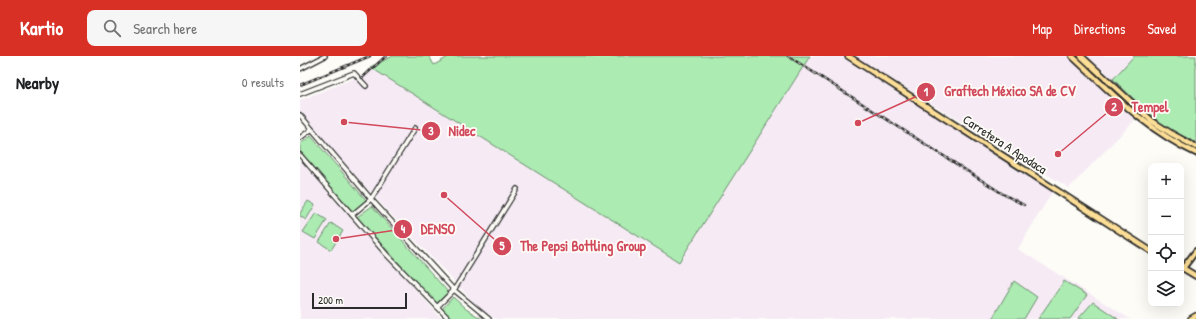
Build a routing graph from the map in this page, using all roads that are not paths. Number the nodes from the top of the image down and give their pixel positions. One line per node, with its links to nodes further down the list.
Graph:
1 (325, 56): 6 (street)
2 (848, 56): 19 (main road, Carretera A Apodaca)
3 (851, 56): 20 (main road)
4 (1072, 56): 14 (main road)
5 (1081, 56): 13 (main road)
6 (300, 68)
7 (366, 86): 8 (street)
8 (300, 94)
9 (300, 115): 11 (street)
10 (415, 128): 17 (street)
11 (312, 129): 12 (street); 17 (street)
12 (300, 138)
13 (1196, 147)
14 (1196, 153)
15 (300, 155): 18 (street)
16 (517, 189): 25 (street)
17 (370, 199): 18 (street); 25 (street)
18 (352, 215): 26 (street)
19 (1148, 247)
20 (1148, 247)
21 (1196, 251): 22 (main road)
22 (1184, 266)
23 (1184, 269): 24 (main road)
24 (1196, 277)
25 (454, 290): 26 (street); 29 (street)
26 (436, 307): 28 (street)
27 (1196, 316): 30 (highway)
28 (449, 319)
29 (489, 319)
30 (1191, 319)

